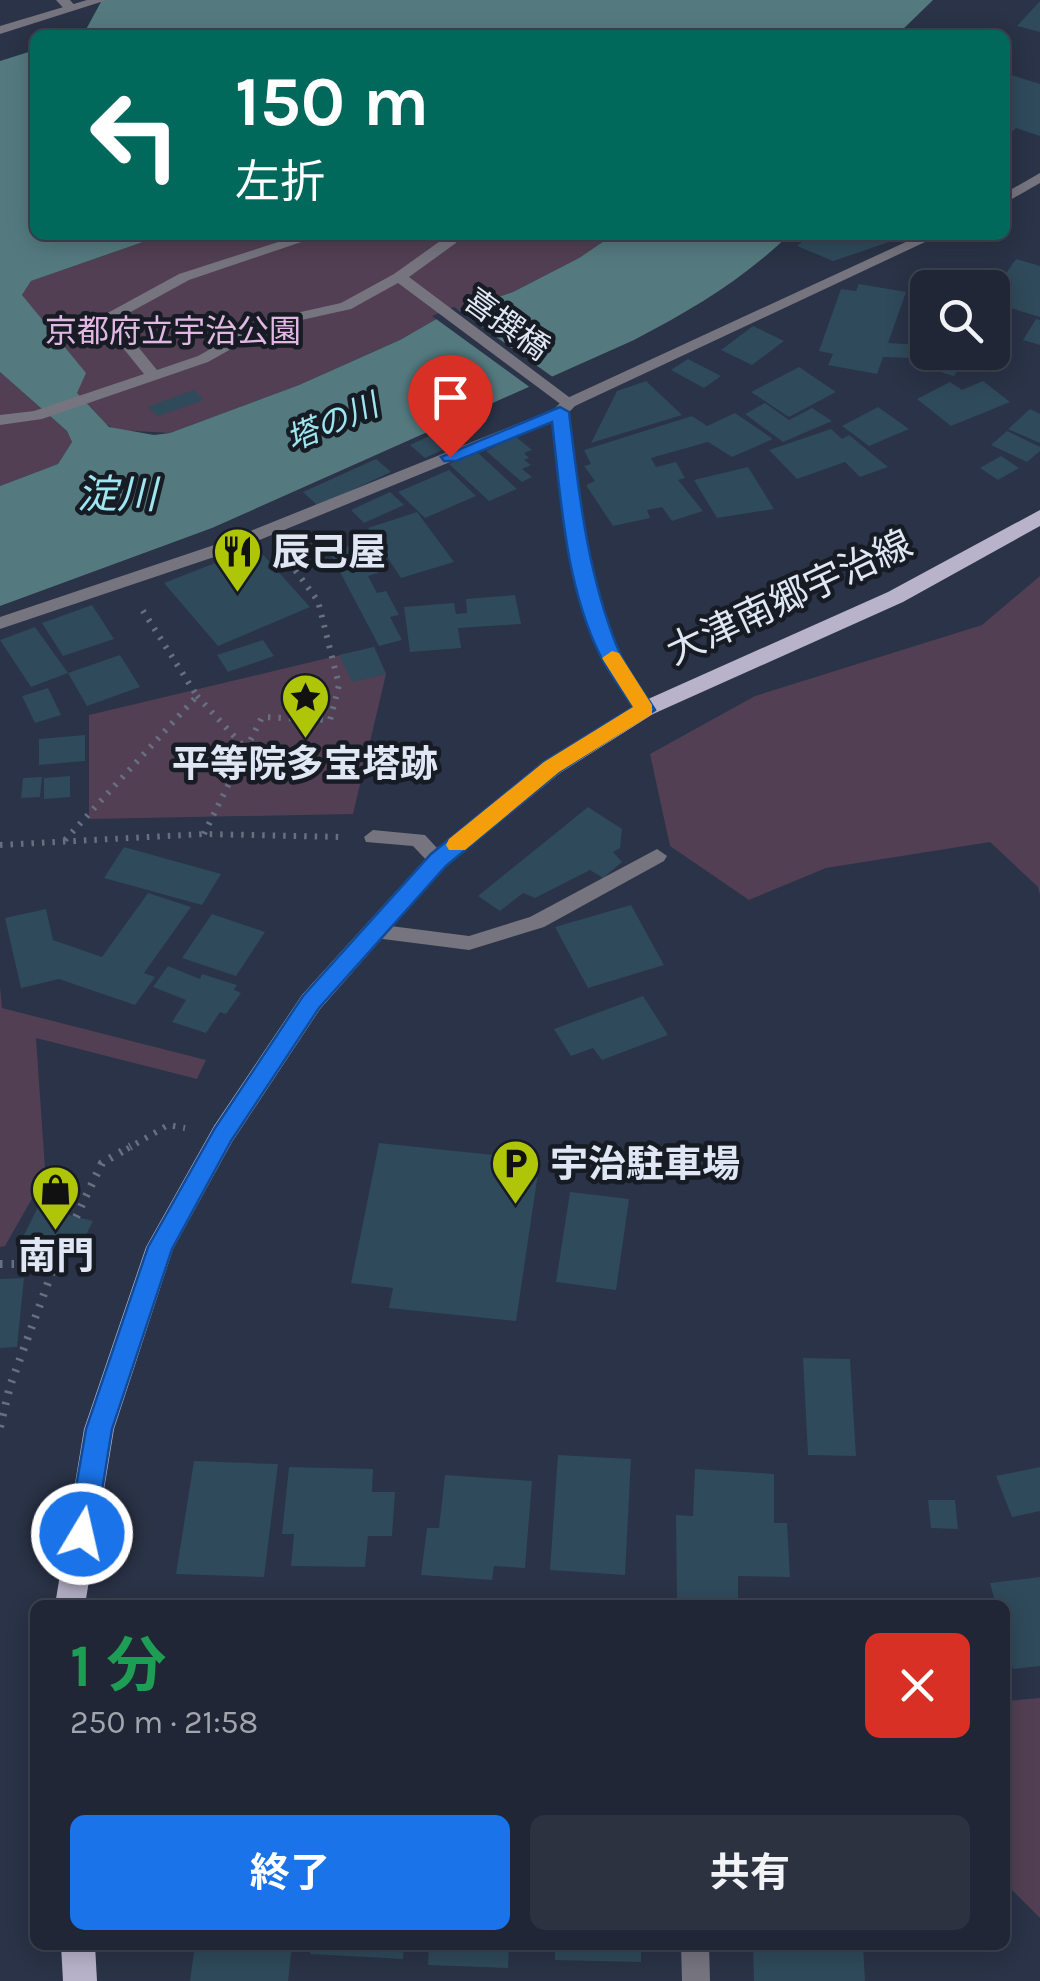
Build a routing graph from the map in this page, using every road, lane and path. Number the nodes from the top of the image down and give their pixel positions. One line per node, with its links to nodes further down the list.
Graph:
1 (94, 2): 2 (street)
2 (67, 4): 3 (street)
3 (0, 30)
4 (1040, 177): 5 (street)
5 (1010, 195)
6 (299, 240): 10 (street)
7 (452, 240): 9 (street)
8 (922, 240): 11 (street)
9 (399, 277): 10 (street); 11 (street, 喜撰橋)
10 (154, 376): 12 (street)
11 (564, 408): 14 (street); 18 (street)
12 (0, 420)
13 (1040, 516): 18 (main road, 大津南郷宇治線)
14 (266, 531): 15 (street); 19 (path)
15 (124, 581): 16 (street); 17 (path)
16 (0, 623)
17 (197, 696): 19 (path); 22 (path)
18 (645, 710): 25 (main road, 大津南郷宇治線)
19 (245, 748): 20 (path)
20 (204, 834): 21 (path); 22 (path)
21 (373, 837): 25 (street)
22 (64, 841): 23 (path)
23 (0, 845)
24 (656, 856): 26 (street)
25 (438, 860): 26 (main road, 大津南郷宇治線)
26 (374, 931): 27 (main road, 大津南郷宇治線)
27 (223, 1134): 28 (path); 33 (main road, 大津南郷宇治線)
28 (76, 1217)
29 (59, 1253): 31 (path)
30 (0, 1264): 31 (path)
31 (54, 1264): 32 (path)
32 (0, 1427)
33 (71, 1600)
34 (78, 1950): 36 (main road)
35 (695, 1950): 37 (street)
36 (80, 1981)
37 (696, 1981)

